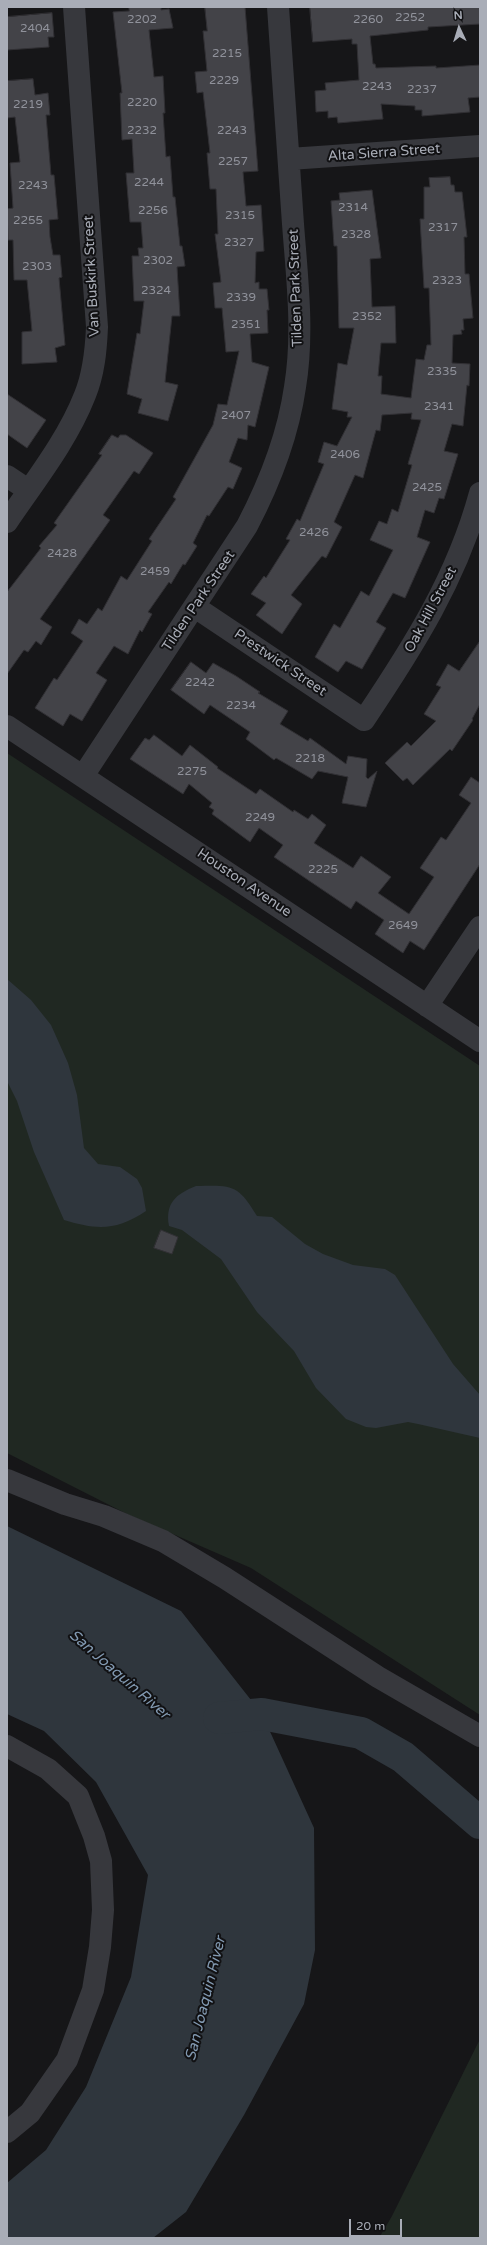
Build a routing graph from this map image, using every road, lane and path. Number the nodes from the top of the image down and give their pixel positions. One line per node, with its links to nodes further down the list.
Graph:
1 (74, 7): 6 (street, Van Buskirk Street)
2 (278, 7): 4 (street, Tilden Park Street)
3 (480, 146): 4 (street, Alta Sierra Street)
4 (289, 159): 9 (street, Tilden Park Street)
5 (7, 476): 6 (street)
6 (28, 490): 8 (street, Van Buskirk Street)
7 (480, 493): 10 (street, Oak Hill Street)
8 (7, 522)
9 (195, 607): 10 (street, Prestwick Street); 12 (street, Tilden Park Street)
10 (364, 720)
11 (7, 726): 12 (street, Houston Avenue)
12 (83, 776): 14 (street, Houston Avenue)
13 (480, 927): 14 (street)
14 (427, 1006): 15 (street, Houston Avenue)
15 (480, 1041)
16 (7, 1480): 17 (street)
17 (480, 1736)
18 (7, 1746): 19 (street)
19 (7, 2132)

